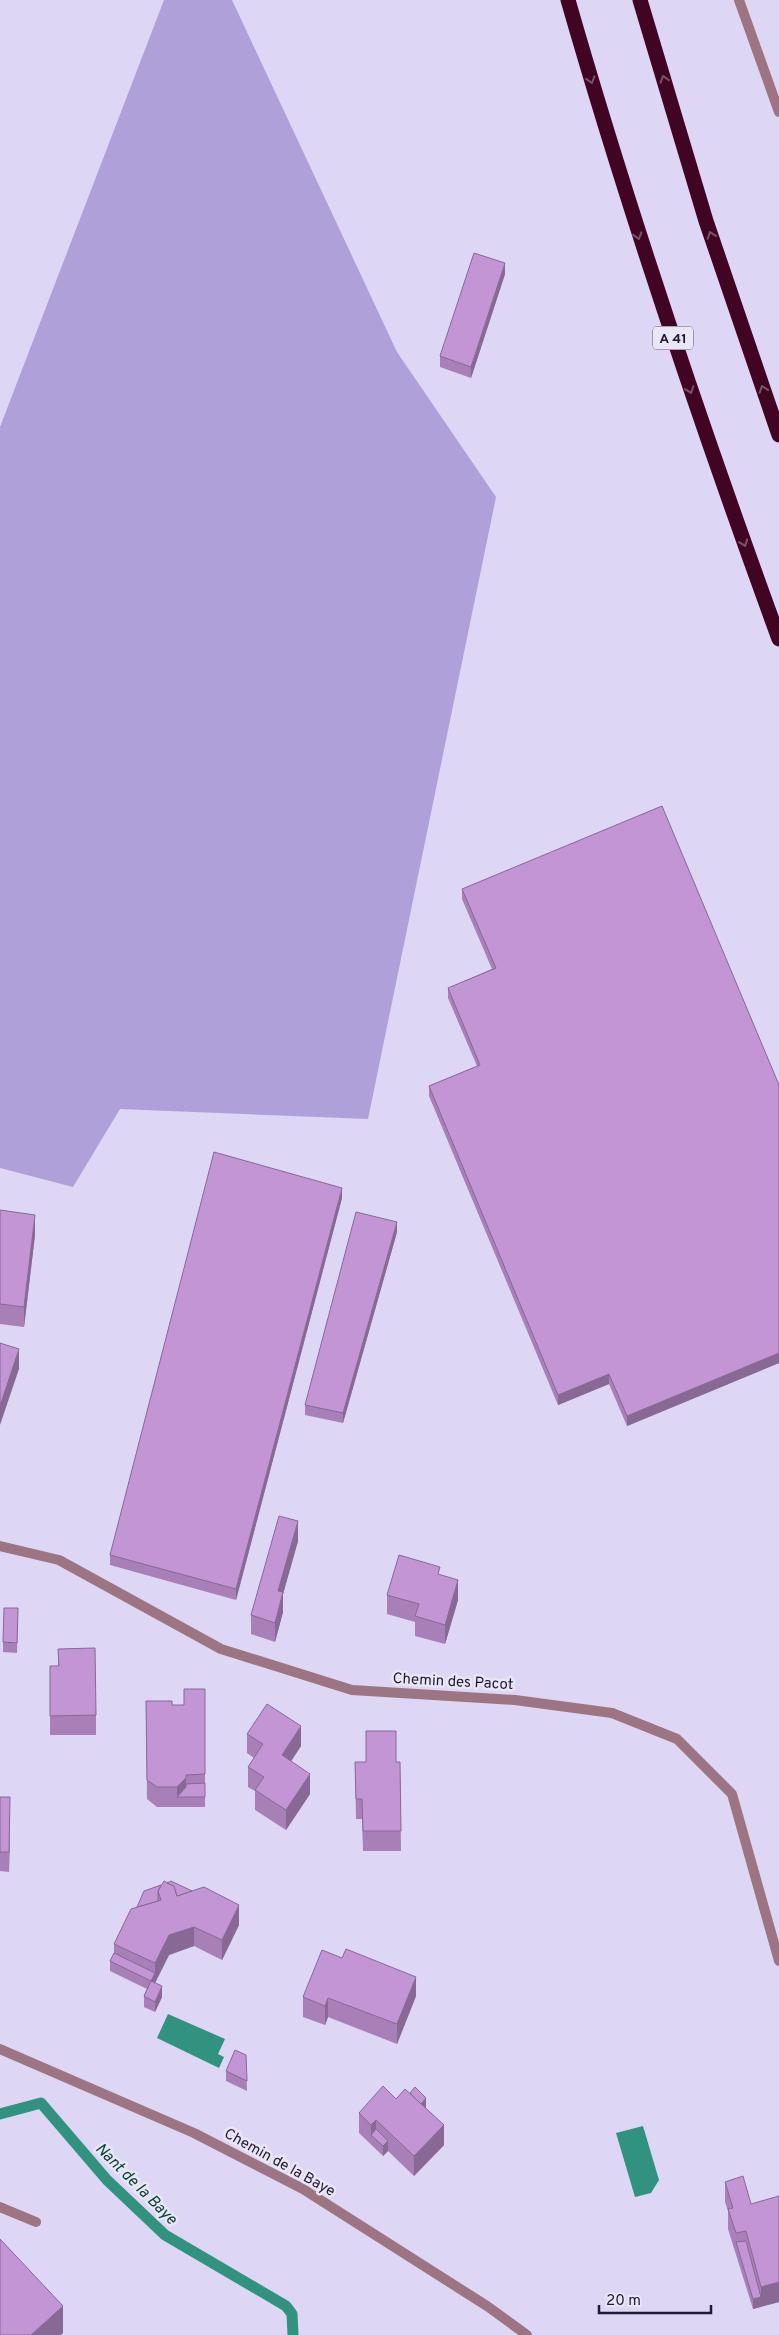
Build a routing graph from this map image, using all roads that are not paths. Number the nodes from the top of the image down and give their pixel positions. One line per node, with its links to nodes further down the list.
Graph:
1 (568, 0): 6 (highway, A 41, one-way to 6)
2 (640, 0): 5 (highway, one-way to 2)
3 (740, 0): 4 (street)
4 (779, 112)
5 (779, 435)
6 (779, 639)
7 (0, 1546): 8 (street, Chemin des Pacot)
8 (779, 1961)
9 (0, 2049): 12 (street, Chemin de la Baye)
10 (0, 2207): 11 (street)
11 (36, 2222)
12 (527, 2335)

